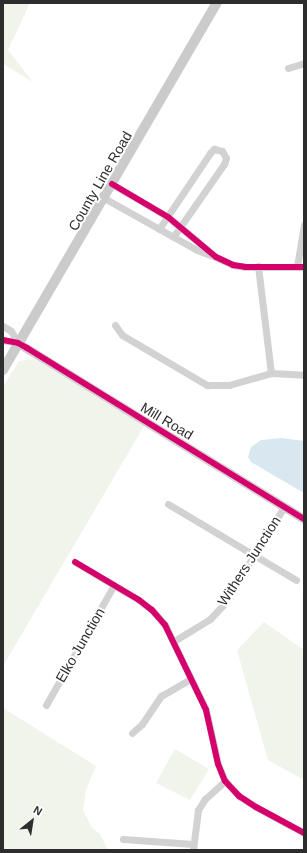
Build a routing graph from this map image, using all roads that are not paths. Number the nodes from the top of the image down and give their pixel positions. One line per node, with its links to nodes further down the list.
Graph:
1 (217, 3): 4 (main road, County Line Road)
2 (304, 63): 3 (street)
3 (288, 68)
4 (112, 184): 5 (main road, County Line Road); 6 (street)
5 (104, 198): 9 (street); 17 (main road, County Line Road)
6 (168, 217): 8 (street); 8 (street); 9 (street)
7 (304, 225): 13 (street)
8 (180, 226): 10 (street); 11 (street)
9 (159, 229): 10 (street)
10 (173, 237): 11 (street)
11 (216, 257): 12 (street)
12 (258, 266): 13 (street); 19 (street)
13 (301, 266)
14 (115, 325): 19 (street)
15 (3, 326): 17 (street)
16 (3, 340): 17 (street)
17 (18, 343): 18 (main road, County Line Road); 22 (street, Mill Road)
18 (3, 370)
19 (271, 373): 20 (street)
20 (304, 375)
21 (168, 504): 24 (street)
22 (284, 507): 23 (street, Mill Road); 24 (street, Withers Junction)
23 (304, 519)
24 (254, 556): 26 (street); 28 (street, Withers Junction)
25 (75, 562): 27 (street)
26 (296, 580)
27 (114, 585): 28 (street); 30 (street, Elko Junction)
28 (174, 641): 29 (street)
29 (190, 679): 31 (street); 32 (street)
30 (46, 705)
31 (132, 733)
32 (225, 781): 33 (street); 35 (street)
33 (304, 833)
34 (123, 839): 35 (street)
35 (193, 847)

